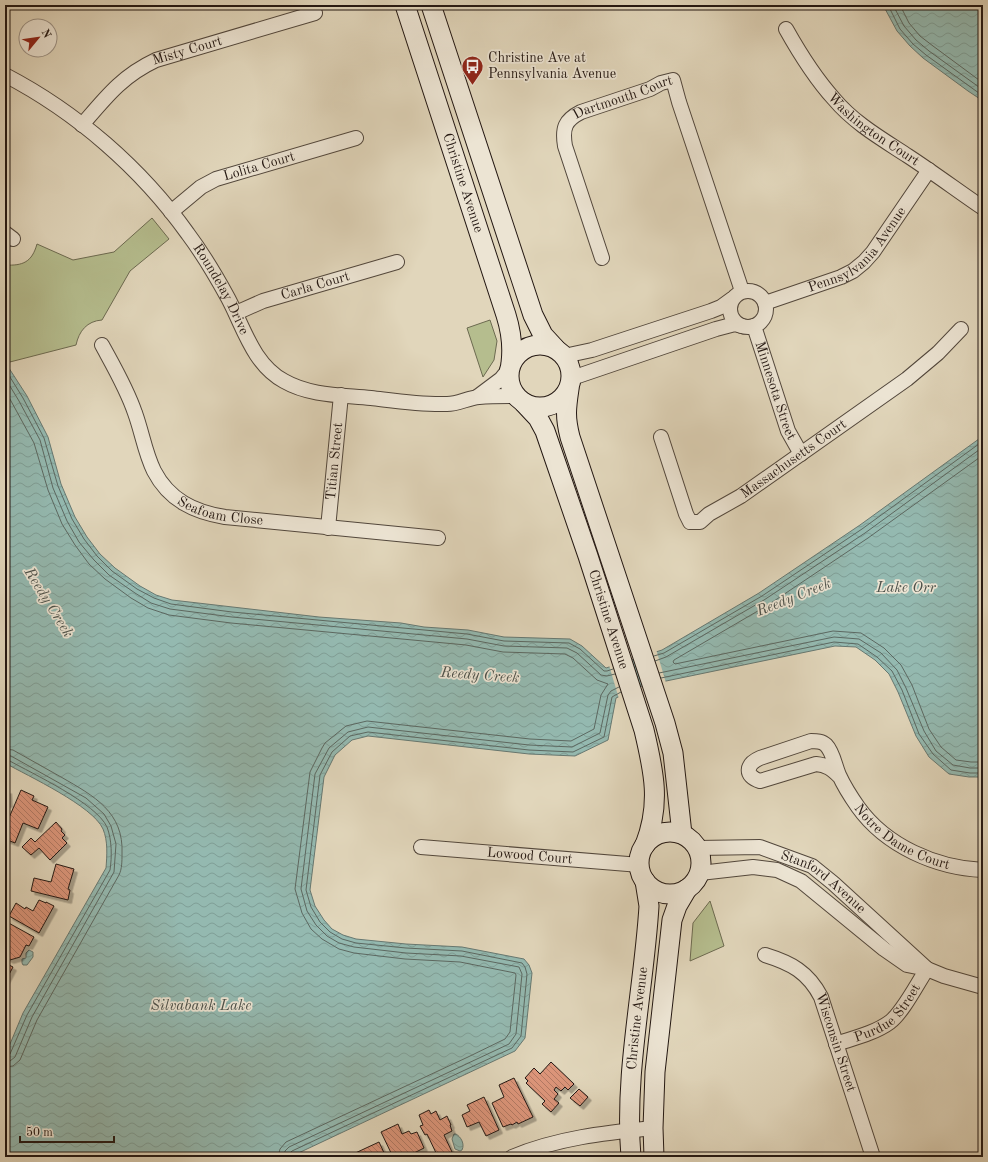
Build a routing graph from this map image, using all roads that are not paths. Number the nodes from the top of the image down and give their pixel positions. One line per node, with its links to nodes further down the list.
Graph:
1 (405, 5): 20 (main road, Christine Avenue)
2 (431, 5): 19 (main road, Christine Avenue)
3 (315, 13): 6 (street, Misty Court)
4 (786, 29): 8 (street, Washington Court)
5 (5, 74): 6 (street, Roundelay Drive)
6 (82, 125): 10 (street, Roundelay Drive)
7 (356, 138): 10 (street, Lolita Court)
8 (929, 170): 9 (street, Washington Court); 14 (street, Pennsylvania Avenue)
9 (983, 208)
10 (171, 212): 15 (street, Roundelay Drive)
11 (602, 258): 13 (street, Dartmouth Court)
12 (397, 262): 15 (street, Carla Court)
13 (737, 295): 14 (street); 16 (street); 19 (street)
14 (765, 303): 16 (street)
15 (236, 313): 22 (street, Roundelay Drive)
16 (748, 326): 21 (street); 26 (street, Minnesota Street)
17 (961, 329): 26 (street, Massachusetts Court)
18 (102, 345): 27 (street, Seafoam Close)
19 (560, 352): 20 (main road); 21 (main road)
20 (510, 366): 23 (street, Roundelay Drive); 24 (main road)
21 (570, 383): 24 (main road); 30 (main road, Christine Avenue)
22 (341, 395): 23 (street, Roundelay Drive); 27 (street, Titian Street)
23 (477, 397): 24 (street, Roundelay Drive)
24 (519, 399): 31 (main road, Christine Avenue)
25 (661, 437): 26 (street, Massachusetts Court)
26 (801, 454)
27 (328, 528): 28 (street, Seafoam Close)
28 (438, 538)
29 (839, 774): 29 (street, Notre Dame Court); 34 (street, Notre Dame Court)
30 (682, 834): 31 (main road); 33 (main road)
31 (645, 845): 35 (main road)
32 (421, 847): 35 (street, Lowood Court)
33 (698, 848): 36 (main road); 39 (street, Stanford Avenue)
34 (983, 870)
35 (642, 873): 37 (main road); 43 (main road, Christine Avenue)
36 (700, 873): 37 (main road); 39 (street, Stanford Avenue)
37 (687, 889): 42 (main road, Christine Avenue)
38 (764, 955): 41 (street, Wisconsin Street)
39 (927, 969): 40 (street, Stanford Avenue); 41 (street, Purdue Street)
40 (983, 987)
41 (836, 1044): 47 (street, Wisconsin Street)
42 (652, 1128): 43 (street); 46 (main road, Christine Avenue)
43 (630, 1131): 44 (street); 45 (main road, Christine Avenue)
44 (512, 1157)
45 (631, 1157)
46 (654, 1157)
47 (873, 1157)

